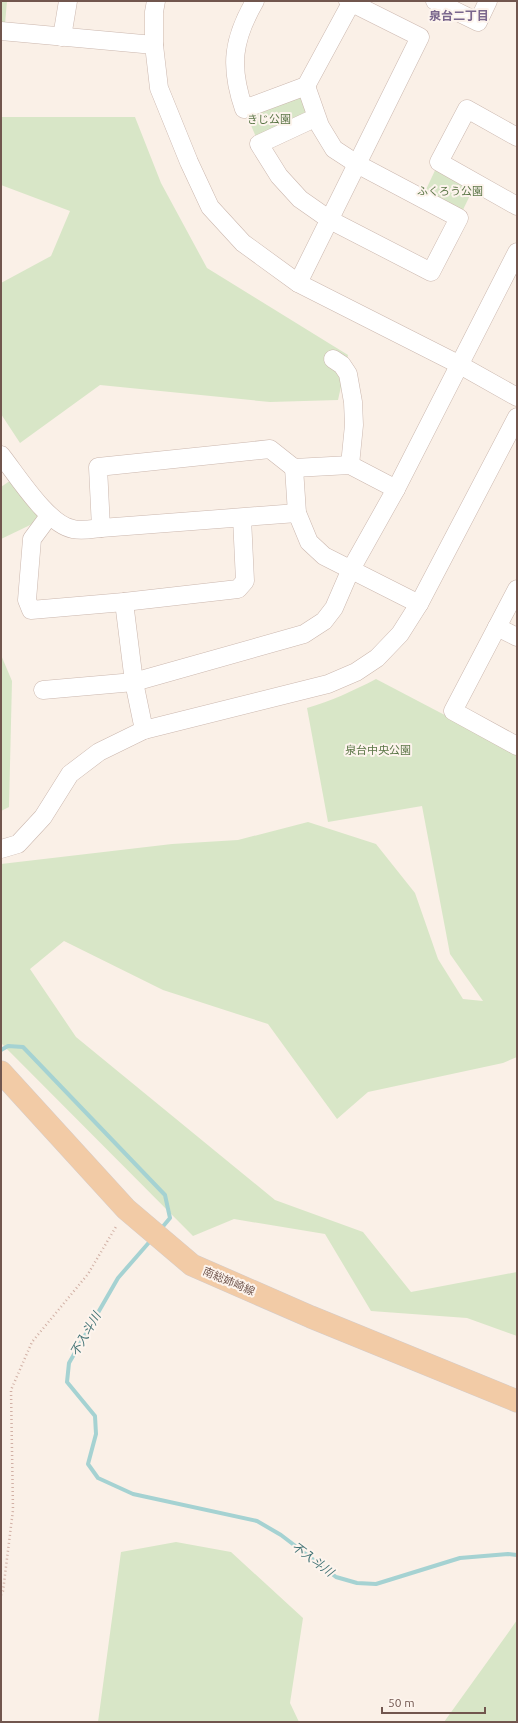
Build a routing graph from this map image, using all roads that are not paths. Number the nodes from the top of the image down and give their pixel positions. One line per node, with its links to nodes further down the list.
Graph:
1 (68, 1): 8 (street)
2 (156, 1): 9 (street)
3 (255, 1): 10 (street)
4 (435, 1): 5 (street)
5 (488, 1)
6 (350, 2): 10 (street); 13 (street)
7 (1, 32): 8 (street)
8 (62, 37): 9 (street)
9 (154, 45): 17 (street)
10 (306, 86): 11 (street)
11 (317, 117): 13 (street); 15 (street)
12 (517, 137): 14 (street)
13 (357, 164): 15 (street); 15 (street)
14 (517, 206)
15 (330, 220): 17 (street)
16 (517, 252): 19 (street)
17 (298, 283): 19 (street)
18 (333, 359): 23 (street)
19 (460, 365): 20 (street); 25 (street)
20 (517, 397)
21 (517, 417): 33 (street)
22 (1, 455): 27 (street)
23 (350, 466): 24 (street); 25 (street)
24 (294, 468): 26 (street); 29 (street)
25 (396, 489): 30 (street)
26 (297, 514): 28 (street); 30 (street)
27 (49, 516): 29 (street); 32 (street)
28 (242, 518): 29 (street); 32 (street)
29 (101, 528)
30 (350, 571): 33 (street); 36 (street)
31 (517, 589): 34 (street)
32 (124, 602): 36 (street)
33 (419, 604): 38 (street)
34 (497, 627): 35 (street); 39 (street)
35 (517, 637)
36 (134, 682): 37 (street); 38 (street)
37 (43, 690)
38 (144, 730): 40 (street)
39 (517, 746)
40 (1, 849)
41 (1, 1072): 42 (main road, 南総姉崎線)
42 (517, 1401)

